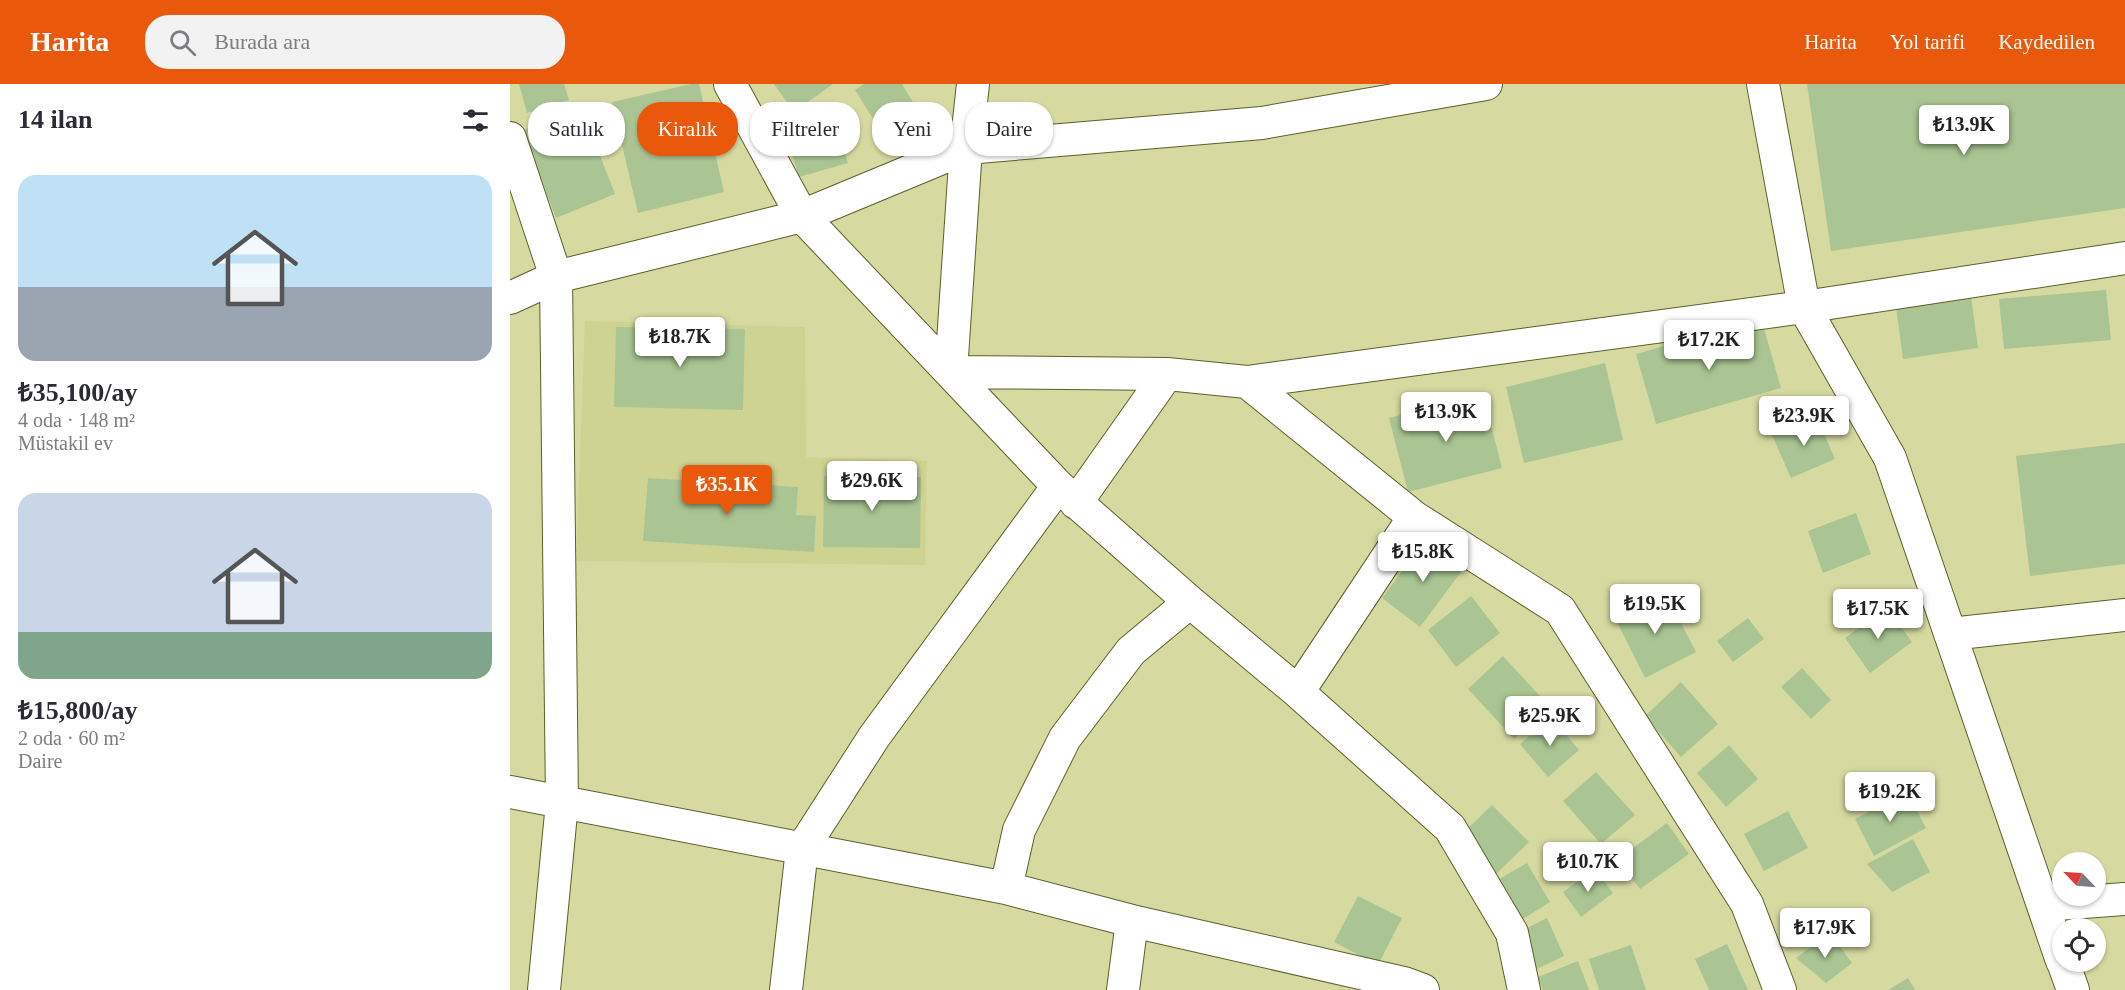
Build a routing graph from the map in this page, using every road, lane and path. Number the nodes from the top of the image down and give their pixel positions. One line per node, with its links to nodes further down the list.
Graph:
1 (730, 84): 10 (street)
2 (973, 84): 5 (street)
3 (1486, 84): 7 (street)
4 (1763, 84): 14 (street)
5 (971, 102)
6 (510, 138): 12 (street)
7 (1053, 141)
8 (965, 148): 10 (street)
9 (965, 156): 15 (street)
10 (802, 216): 12 (street); 15 (street)
11 (2125, 258): 14 (street)
12 (556, 277): 13 (street); 25 (street)
13 (510, 298)
14 (1804, 307): 17 (street); 22 (street)
15 (951, 372): 16 (street); 18 (street)
16 (1167, 374): 17 (street); 18 (street)
17 (1246, 382): 19 (street)
18 (1067, 495): 20 (street); 26 (street)
19 (1414, 517): 23 (street); 38 (street)
20 (1190, 602): 23 (street); 27 (street)
21 (2125, 615): 22 (street)
22 (1950, 634): 29 (street)
23 (1298, 692): 37 (street)
24 (510, 792): 25 (street)
25 (562, 803): 26 (street); 33 (street)
26 (802, 849): 27 (street); 34 (street)
27 (1006, 888): 30 (street)
28 (2125, 899): 29 (street)
29 (2043, 905): 31 (street)
30 (1132, 921): 35 (street); 36 (street)
31 (2052, 930)
32 (2067, 972): 39 (street)
33 (544, 990)
34 (786, 990)
35 (1123, 990)
36 (1423, 990)
37 (1524, 990)
38 (1780, 990)
39 (2073, 990)

